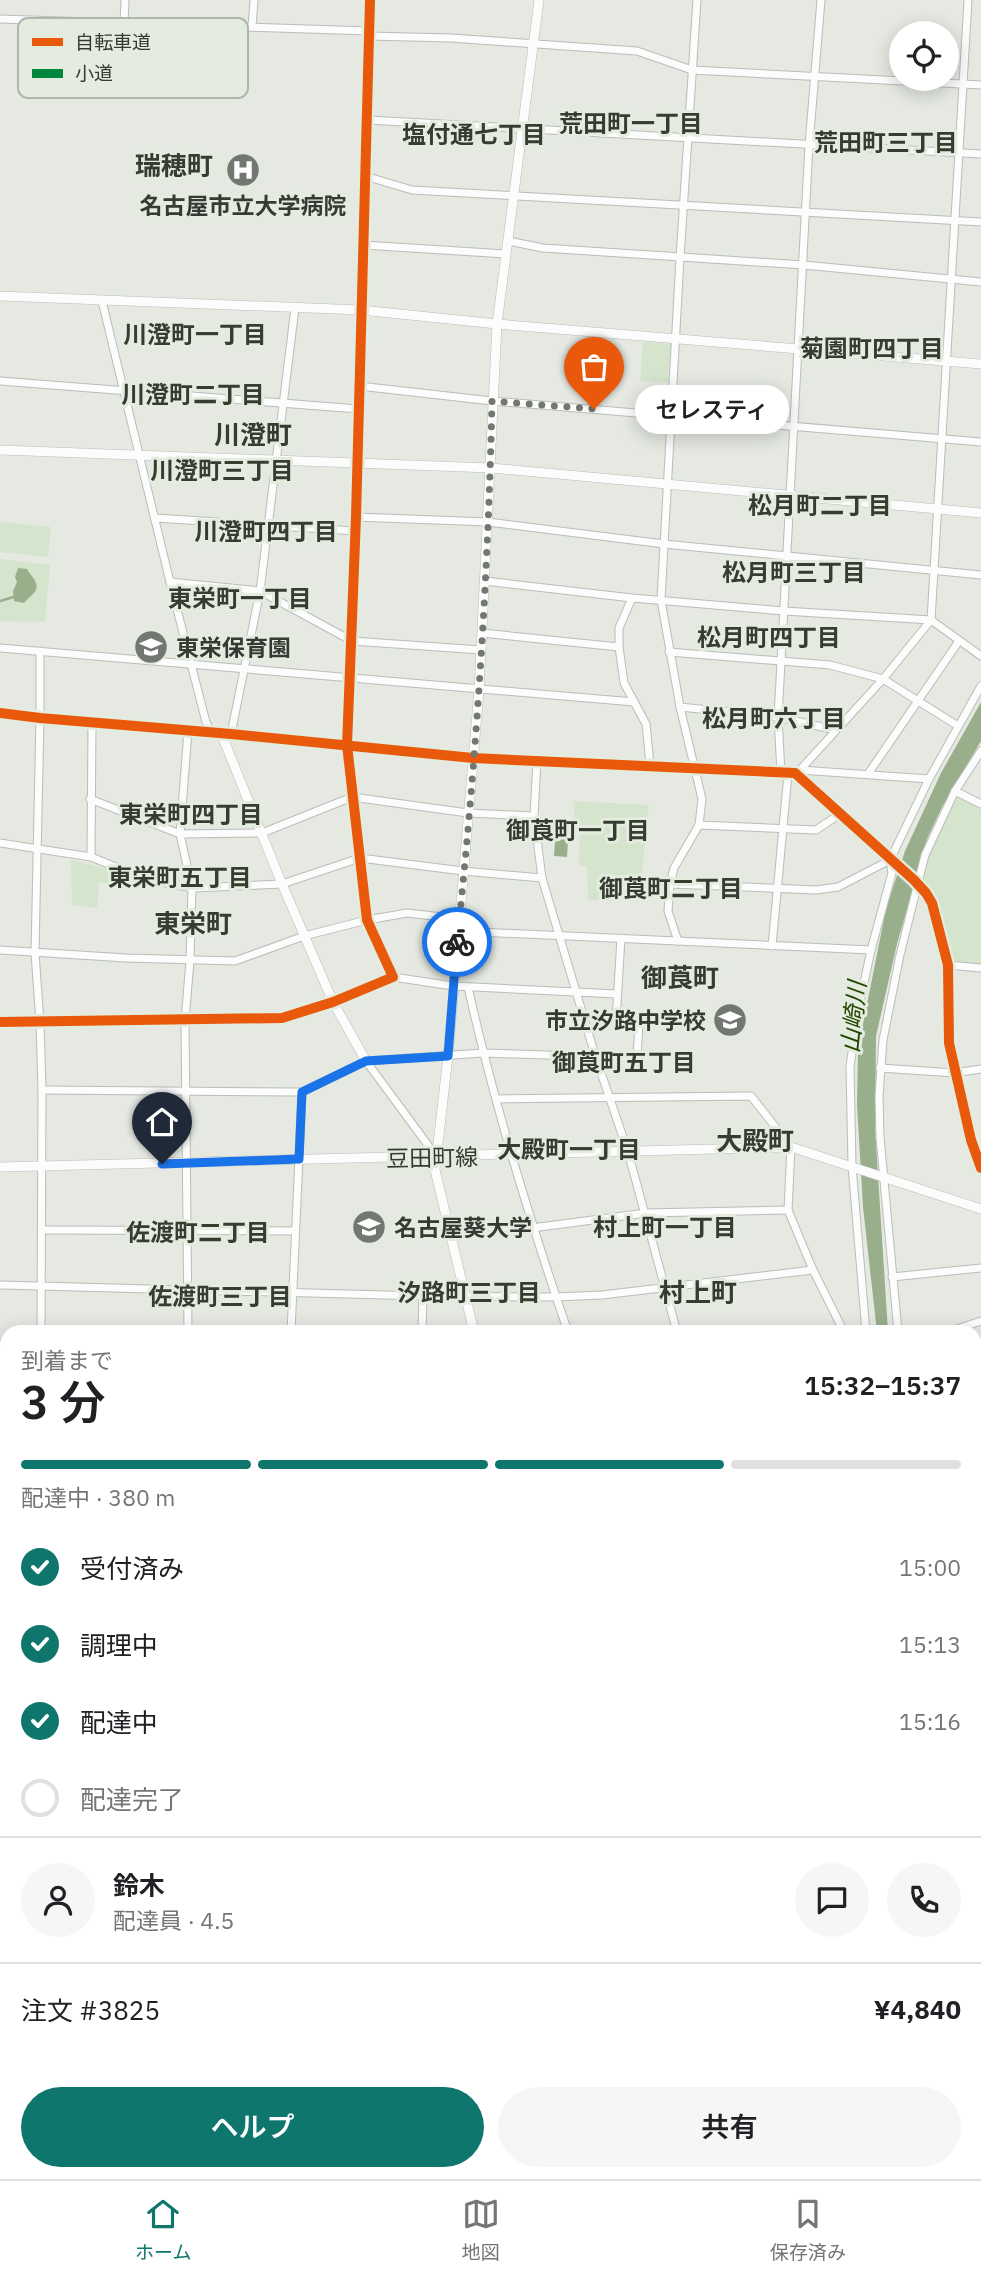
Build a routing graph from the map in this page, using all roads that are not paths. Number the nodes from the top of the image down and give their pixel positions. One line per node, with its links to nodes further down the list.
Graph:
1 (125, 0): 8 (street)
2 (254, 0): 12 (street)
3 (370, 0): 13 (street)
4 (539, 0): 14 (street)
5 (697, 0): 15 (street)
6 (821, 0): 16 (street)
7 (968, 0): 17 (street)
8 (124, 18)
9 (0, 19): 10 (street)
10 (18, 20)
11 (248, 27): 12 (street)
12 (252, 27): 13 (street)
13 (368, 33): 14 (street); 19 (street)
14 (533, 46): 15 (street); 20 (street)
15 (692, 70): 16 (street); 21 (street)
16 (815, 77): 17 (street); 22 (street)
17 (962, 84): 18 (street); 23 (street)
18 (981, 85)
19 (368, 120): 20 (street); 25 (street)
20 (523, 129): 21 (street); 26 (street)
21 (688, 139): 22 (street); 27 (street)
22 (810, 145): 23 (street); 28 (street)
23 (958, 153): 24 (street); 29 (street)
24 (981, 154)
25 (365, 176): 26 (street); 32 (street)
26 (514, 195): 27 (street); 31 (street)
27 (683, 205): 28 (street); 34 (street)
28 (807, 212): 29 (street); 35 (street)
29 (955, 220): 30 (street); 36 (street)
30 (981, 222)
31 (508, 241): 33 (street); 34 (street)
32 (363, 245): 33 (street); 41 (street)
33 (506, 254): 42 (street)
34 (680, 257): 35 (street); 43 (street)
35 (804, 265): 36 (street); 44 (street)
36 (950, 279): 37 (street); 45 (street)
37 (981, 282)
38 (0, 296): 39 (street)
39 (102, 301): 40 (street); 49 (street)
40 (295, 308): 41 (street); 51 (street)
41 (360, 310): 42 (street); 48 (street)
42 (497, 324): 43 (street); 50 (street)
43 (676, 337): 44 (street); 53 (street)
44 (799, 348): 45 (street); 54 (street)
45 (946, 361): 46 (street); 55 (street)
46 (981, 364)
47 (0, 381): 49 (street)
48 (359, 386): 50 (street); 52 (street)
49 (123, 391): 51 (street); 58 (street)
50 (492, 401): 53 (street); 61 (street)
51 (284, 404): 52 (street); 59 (street)
52 (358, 410): 60 (street)
53 (671, 414): 54 (street); 62 (street)
54 (794, 427): 55 (street); 63 (street)
55 (941, 438): 56 (street); 64 (street)
56 (981, 442)
57 (0, 450): 58 (street)
58 (140, 455): 59 (street); 67 (street)
59 (276, 461): 60 (street); 69 (street)
60 (357, 463): 61 (street); 66 (street)
61 (491, 468): 62 (street); 68 (street)
62 (667, 483): 63 (street); 71 (street)
63 (790, 496): 64 (street); 72 (street)
64 (937, 509): 65 (street); 73 (street)
65 (981, 513)
66 (356, 517): 68 (street); 70 (street)
67 (155, 518): 69 (street); 76 (street)
68 (488, 522): 71 (street); 75 (street)
69 (269, 526): 70 (street); 77 (street)
70 (355, 531): 83 (street)
71 (664, 544): 72 (street); 79 (street)
72 (787, 557): 73 (street); 80 (street)
73 (934, 570): 74 (street); 81 (street)
74 (981, 575)
75 (485, 581): 78 (street); 82 (street)
76 (170, 582): 77 (street); 92 (street)
77 (260, 591): 83 (street); 93 (street)
78 (632, 598): 79 (street); 85 (street)
79 (661, 600): 80 (street); 89 (street)
80 (784, 611): 81 (street); 91 (street)
81 (931, 620): 84 (street); 95 (street)
82 (482, 633): 85 (street); 88 (street)
83 (352, 641): 88 (street); 94 (street)
84 (959, 641): 90 (street); 99 (street)
85 (619, 647): 98 (street)
86 (0, 648): 87 (street)
87 (40, 650): 92 (street); 103 (street)
88 (481, 650): 97 (street)
89 (669, 652): 91 (street); 100 (street)
90 (981, 656)
91 (781, 662): 95 (street); 102 (street)
92 (191, 663): 93 (street); 108 (street)
93 (245, 669): 94 (street); 108 (street)
94 (350, 679): 97 (street); 109 (street)
95 (883, 679): 99 (street); 106 (street)
96 (981, 686): 105 (street)
97 (479, 690): 98 (street); 111 (street)
98 (634, 702): 113 (street)
99 (918, 703): 105 (street); 116 (street)
100 (680, 707): 102 (street); 114 (street)
101 (0, 713): 103 (street)
102 (778, 717): 106 (street); 115 (street)
103 (40, 718): 104 (street); 130 (street)
104 (92, 721): 107 (street); 120 (street)
105 (958, 726): 117 (street)
106 (835, 730): 115 (street)
107 (188, 731): 108 (street); 128 (street)
108 (221, 733): 109 (street); 127 (street)
109 (347, 745): 111 (street); 119 (street)
110 (981, 751): 118 (street)
111 (473, 758): 112 (street); 122 (street)
112 (537, 761): 113 (street); 124 (street)
113 (650, 765): 114 (street)
114 (695, 767): 115 (street); 125 (street)
115 (791, 772): 116 (street); 123 (street); 126 (street)
116 (868, 774): 117 (street)
117 (929, 779): 133 (street)
118 (955, 792): 121 (street); 136 (street)
119 (352, 797): 122 (street); 127 (street); 132 (street)
120 (90, 799): 128 (street); 131 (street)
121 (981, 804)
122 (468, 813): 124 (street); 134 (street)
123 (840, 814): 126 (street); 133 (street)
124 (534, 816): 135 (street)
125 (699, 825): 126 (street); 138 (street)
126 (783, 830): 140 (street)
127 (262, 833): 128 (street); 137 (street)
128 (180, 834): 139 (street)
129 (0, 843): 130 (street)
130 (37, 849): 131 (street); 151 (street)
131 (91, 857): 139 (street)
132 (360, 858): 134 (street); 137 (street); 142 (street)
133 (890, 860): 136 (street); 140 (street); 150 (street)
134 (463, 872): 135 (street); 141 (street)
135 (542, 878): 144 (street)
136 (916, 882): 153 (street); 168 (street)
137 (282, 884): 139 (street); 145 (street)
138 (670, 884): 140 (street); 147 (street)
139 (192, 888): 152 (street)
140 (779, 890): 148 (street)
141 (459, 919): 142 (street); 143 (street)
142 (367, 920): 145 (street); 155 (street)
143 (458, 931): 144 (street); 156 (street)
144 (559, 935): 146 (street); 158 (street)
145 (304, 936): 152 (street); 160 (street)
146 (621, 939): 147 (street); 159 (street)
147 (678, 941): 148 (street)
148 (772, 946): 150 (street)
149 (0, 950): 151 (street)
150 (871, 950): 184 (street)
151 (35, 953): 152 (street); 163 (street)
152 (190, 961): 161 (street)
153 (948, 965): 154 (street); 170 (street)
154 (981, 968)
155 (393, 977): 156 (street); 160 (street)
156 (453, 986): 157 (street); 166 (street)
157 (468, 987): 158 (street); 164 (street)
158 (576, 993): 159 (street); 165 (street)
159 (617, 994): 165 (street)
160 (333, 1002): 161 (street); 167 (street)
161 (185, 1020): 163 (street); 172 (street)
162 (0, 1022): 163 (street)
163 (40, 1022): 171 (street)
164 (483, 1053): 165 (street); 166 (street); 175 (street)
165 (595, 1055): 174 (street)
166 (448, 1056): 167 (street); 179 (street)
167 (366, 1061): 173 (street); 179 (street)
168 (880, 1068): 170 (street); 186 (street)
169 (981, 1069): 170 (street)
170 (955, 1073): 185 (street)
171 (42, 1090): 172 (street); 182 (street)
172 (185, 1090): 173 (street); 181 (street)
173 (302, 1092): 180 (street)
174 (609, 1096): 175 (street); 176 (street); 177 (street)
175 (497, 1099): 178 (street)
176 (791, 1147): 177 (street, 豆田町線); 184 (street, 豆田町線); 188 (street)
177 (628, 1152): 178 (street, 豆田町線); 189 (street)
178 (510, 1155): 179 (street, 豆田町線); 191 (street)
179 (436, 1156): 180 (street, 豆田町線); 190 (street)
180 (299, 1159): 181 (street, 豆田町線); 194 (street)
181 (186, 1164): 182 (street, 豆田町線); 193 (street)
182 (42, 1166): 183 (street, 豆田町線); 192 (street)
183 (0, 1167)
184 (854, 1167): 186 (street, 豆田町線); 214 (street)
185 (981, 1168)
186 (882, 1175): 187 (street, 豆田町線); 197 (street)
187 (981, 1209)
188 (788, 1210): 189 (street); 196 (street)
189 (646, 1213): 191 (street); 200 (street)
190 (448, 1225): 191 (street); 204 (street)
191 (532, 1228): 205 (street)
192 (43, 1230): 193 (street); 199 (street)
193 (187, 1230): 194 (street); 201 (street)
194 (295, 1231): 202 (street)
195 (981, 1268): 197 (street)
196 (813, 1270): 200 (street); 213 (street)
197 (892, 1277): 215 (street)
198 (0, 1285): 199 (street)
199 (42, 1287): 201 (street); 206 (street)
200 (666, 1287): 205 (street); 212 (street)
201 (187, 1291): 202 (street); 207 (street)
202 (292, 1293): 203 (street); 208 (street)
203 (423, 1296): 204 (street); 209 (street)
204 (465, 1297): 205 (street); 210 (street)
205 (556, 1297): 211 (street)
206 (41, 1325)
207 (188, 1325)
208 (291, 1325)
209 (422, 1325)
210 (472, 1325)
211 (566, 1325)
212 (675, 1325)
213 (840, 1325)
214 (865, 1325)
215 (897, 1325)

